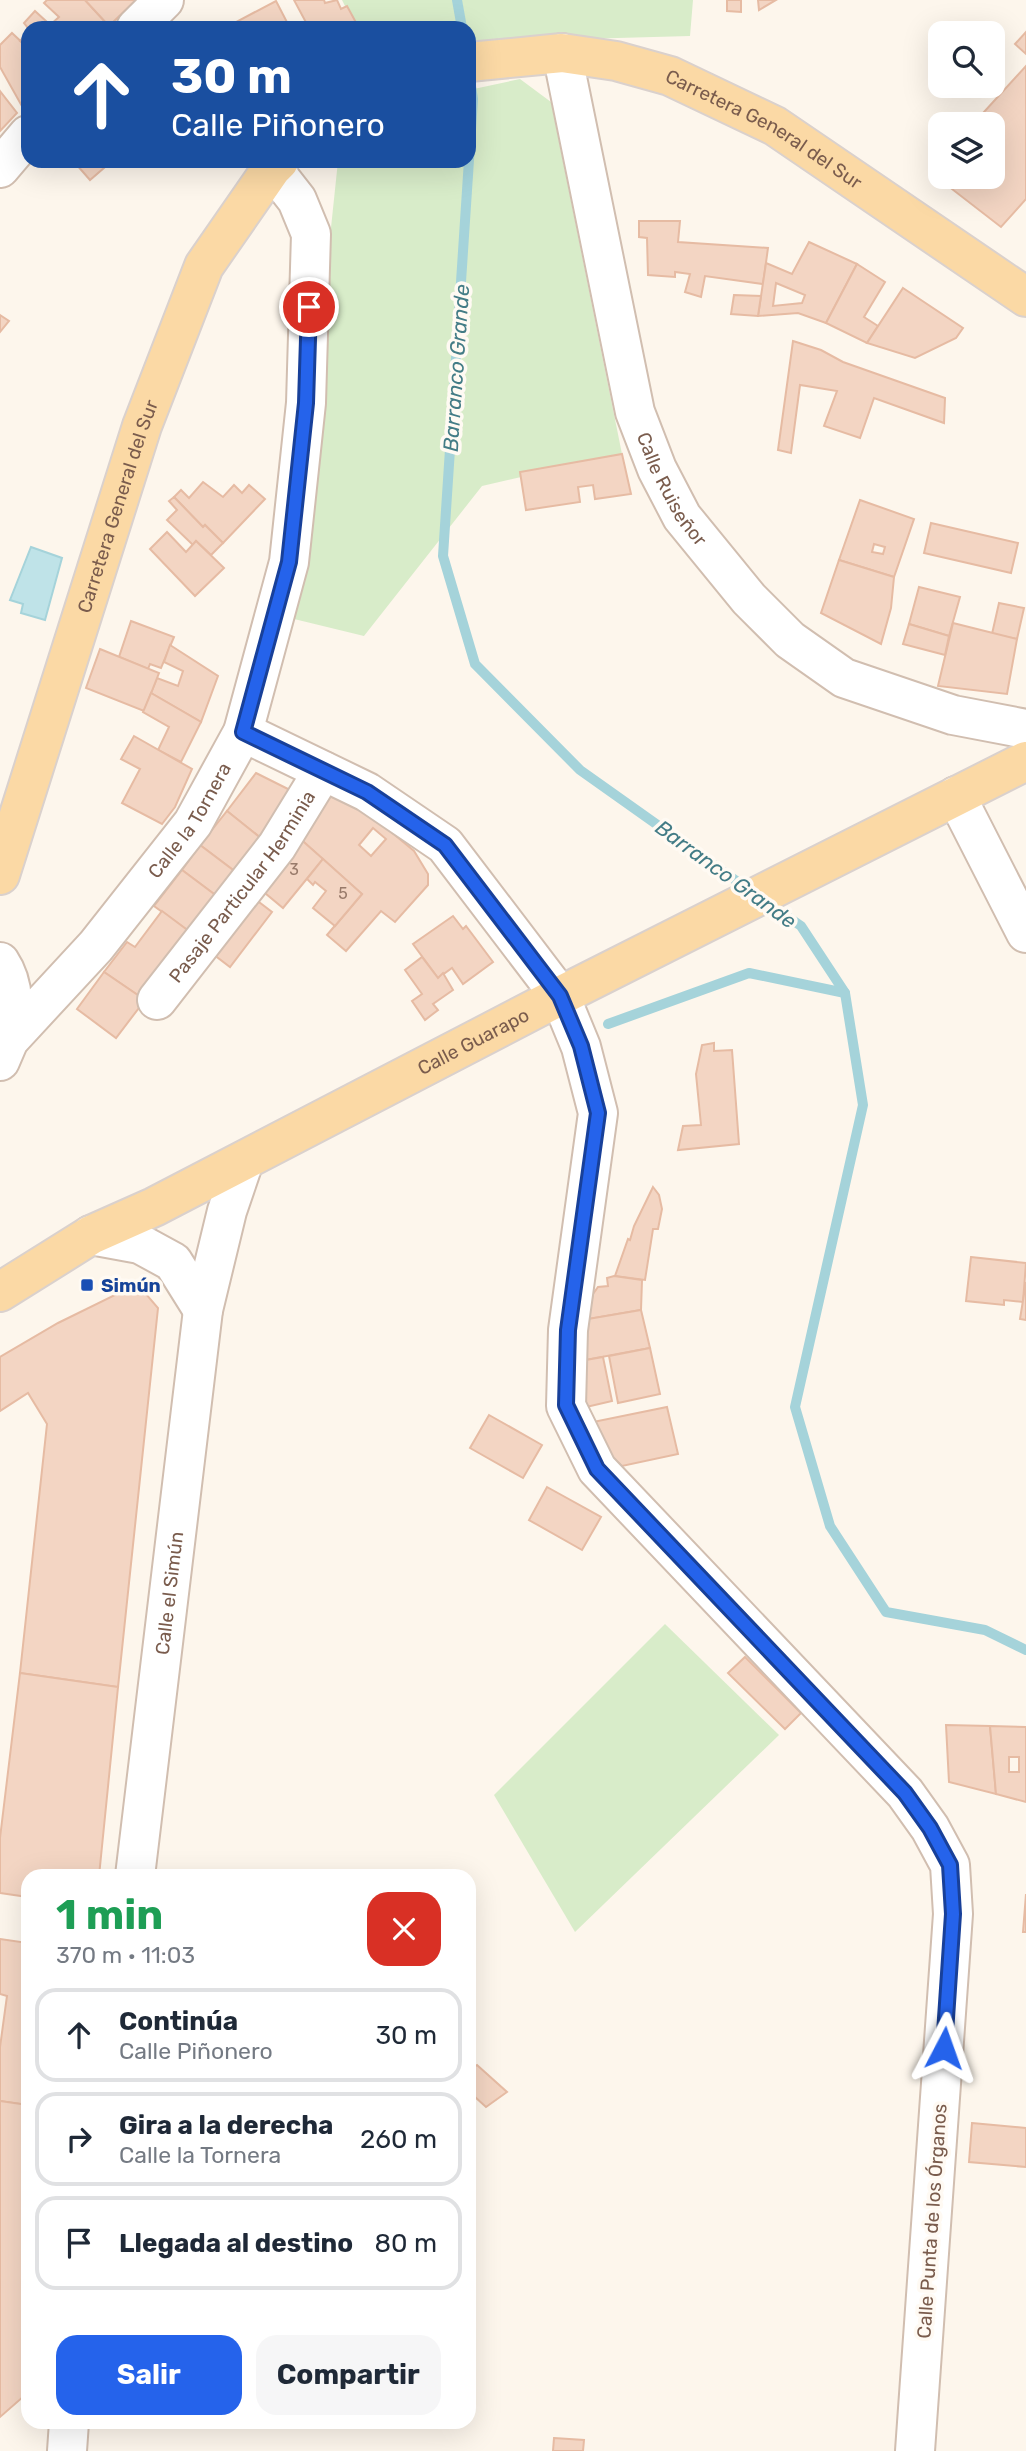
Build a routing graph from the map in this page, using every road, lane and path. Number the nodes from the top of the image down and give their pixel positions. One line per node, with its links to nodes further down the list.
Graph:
1 (164, 0): 2 (street)
2 (143, 21)
3 (547, 54): 4 (main road, Carretera General del Sur); 9 (main road, Carretera General del Sur); 10 (street, Calle Ruiseñor)
4 (476, 61)
5 (21, 143): 6 (street)
6 (0, 168)
7 (272, 168): 15 (main road, Carretera General del Sur)
8 (277, 168): 11 (street, Calle la Tornera)
9 (1026, 297)
10 (1026, 729)
11 (243, 732): 13 (street); 20 (street, Calle la Tornera)
12 (1026, 761): 14 (main road, Calle Guarapo)
13 (323, 771): 18 (street); 19 (street, Pasaje Particular Herminia)
14 (956, 796): 16 (street); 18 (main road, Calle Guarapo)
15 (0, 875)
16 (1026, 933)
17 (0, 962): 20 (street)
18 (560, 996): 21 (main road, Calle Guarapo); 28 (street, Calle Punta de los Órganos)
19 (157, 1000)
20 (4, 1051)
21 (244, 1161): 22 (main road, Calle Guarapo); 24 (street, Calle el Simún)
22 (91, 1234): 23 (main road, Calle Guarapo); 24 (street)
23 (0, 1292)
24 (203, 1310): 25 (street, Calle el Simún)
25 (136, 1869)
26 (68, 2429): 27 (street)
27 (66, 2451)
28 (915, 2451)

